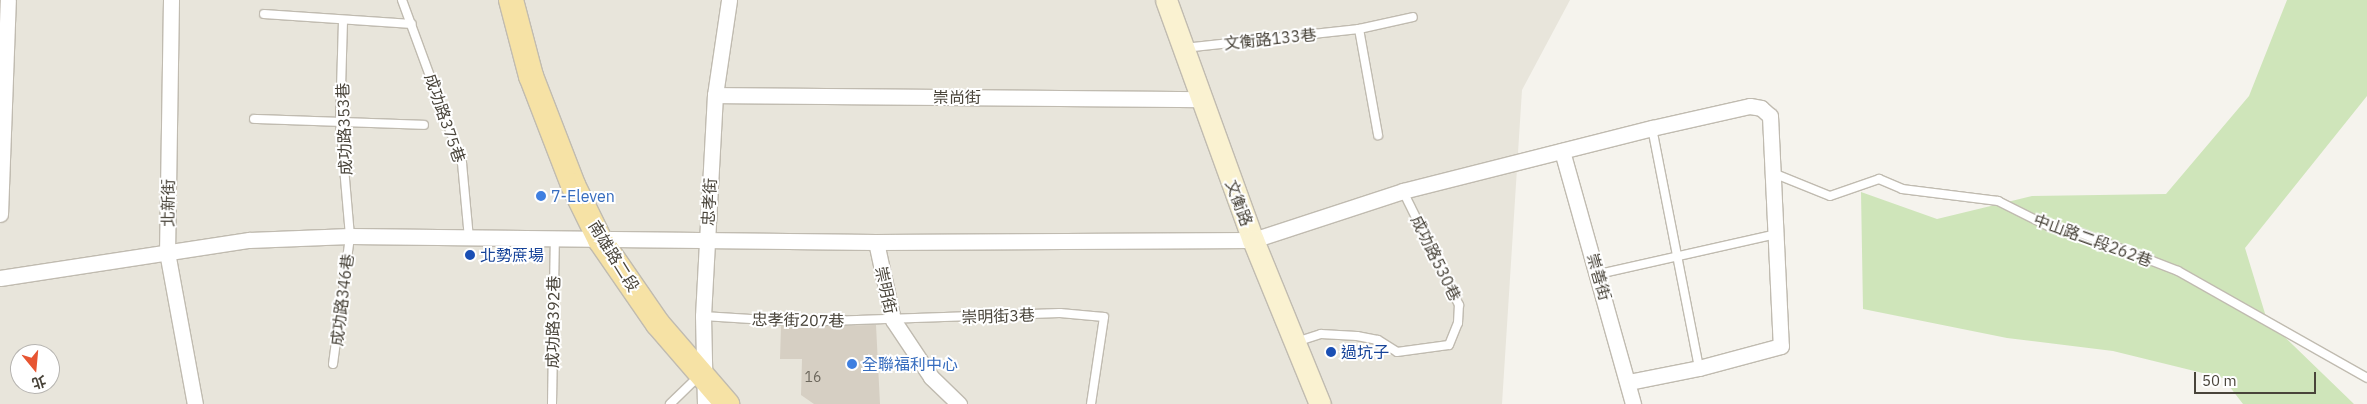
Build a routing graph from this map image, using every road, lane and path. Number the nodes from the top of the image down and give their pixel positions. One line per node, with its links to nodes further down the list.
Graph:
1 (8, 0): 23 (street)
2 (172, 0): 32 (street, 北新街)
3 (402, 0): 10 (lane, 成功路375巷)
4 (511, 0): 28 (main road, 南雄路二段)
5 (729, 0): 13 (street, 忠孝街)
6 (1166, 0): 12 (street, 文衡路)
7 (264, 14): 9 (lane)
8 (1413, 17): 11 (lane, 文衡路133巷)
9 (344, 22): 10 (lane); 16 (lane, 成功路353巷)
10 (412, 24): 27 (lane, 成功路375巷)
11 (1359, 28): 12 (lane, 文衡路133巷); 19 (lane)
12 (1182, 48): 14 (street, 文衡路)
13 (715, 95): 14 (street, 崇尚街); 30 (street, 忠孝街)
14 (1199, 99): 29 (street, 文衡路)
15 (254, 118): 16 (lane)
16 (340, 122): 17 (lane); 25 (lane, 成功路353巷)
17 (424, 125)
18 (1652, 128): 20 (street); 21 (street); 33 (lane)
19 (1378, 135)
20 (1562, 151): 22 (street); 34 (street, 崇善街)
21 (1773, 173): 24 (street); 42 (lane, 中山路二段262巷)
22 (1403, 191): 29 (street); 38 (lane, 成功路530巷)
23 (0, 214)
24 (1777, 234): 33 (lane); 40 (street)
25 (350, 236): 27 (street); 32 (street); 39 (lane, 成功路346巷)
26 (555, 239): 27 (street); 28 (street); 45 (lane, 成功路392巷)
27 (469, 240)
28 (600, 240): 30 (street); 41 (main road, 南雄路二段)
29 (1253, 240): 31 (street); 38 (street, 文衡路)
30 (707, 241): 31 (street); 36 (street, 忠孝街)
31 (876, 242): 37 (street, 崇明街)
32 (167, 252): 35 (street); 44 (street, 北新街)
33 (1679, 256): 34 (lane); 40 (lane)
34 (1599, 274): 43 (street, 崇善街)
35 (0, 278)
36 (703, 316): 37 (lane, 忠孝街207巷); 41 (street, 忠孝街)
37 (893, 320): 49 (street, 崇明街); 50 (lane, 崇明街3巷)
38 (1295, 342): 51 (street, 文衡路)
39 (333, 364)
40 (1699, 368): 43 (street)
41 (702, 374): 46 (lane); 47 (street, 忠孝街); 48 (main road, 南雄路二段)
42 (2367, 378)
43 (1629, 382): 52 (street, 崇善街)
44 (195, 404)
45 (552, 404)
46 (670, 404)
47 (705, 404)
48 (727, 404)
49 (959, 404)
50 (1091, 404)
51 (1320, 404)
52 (1633, 404)

